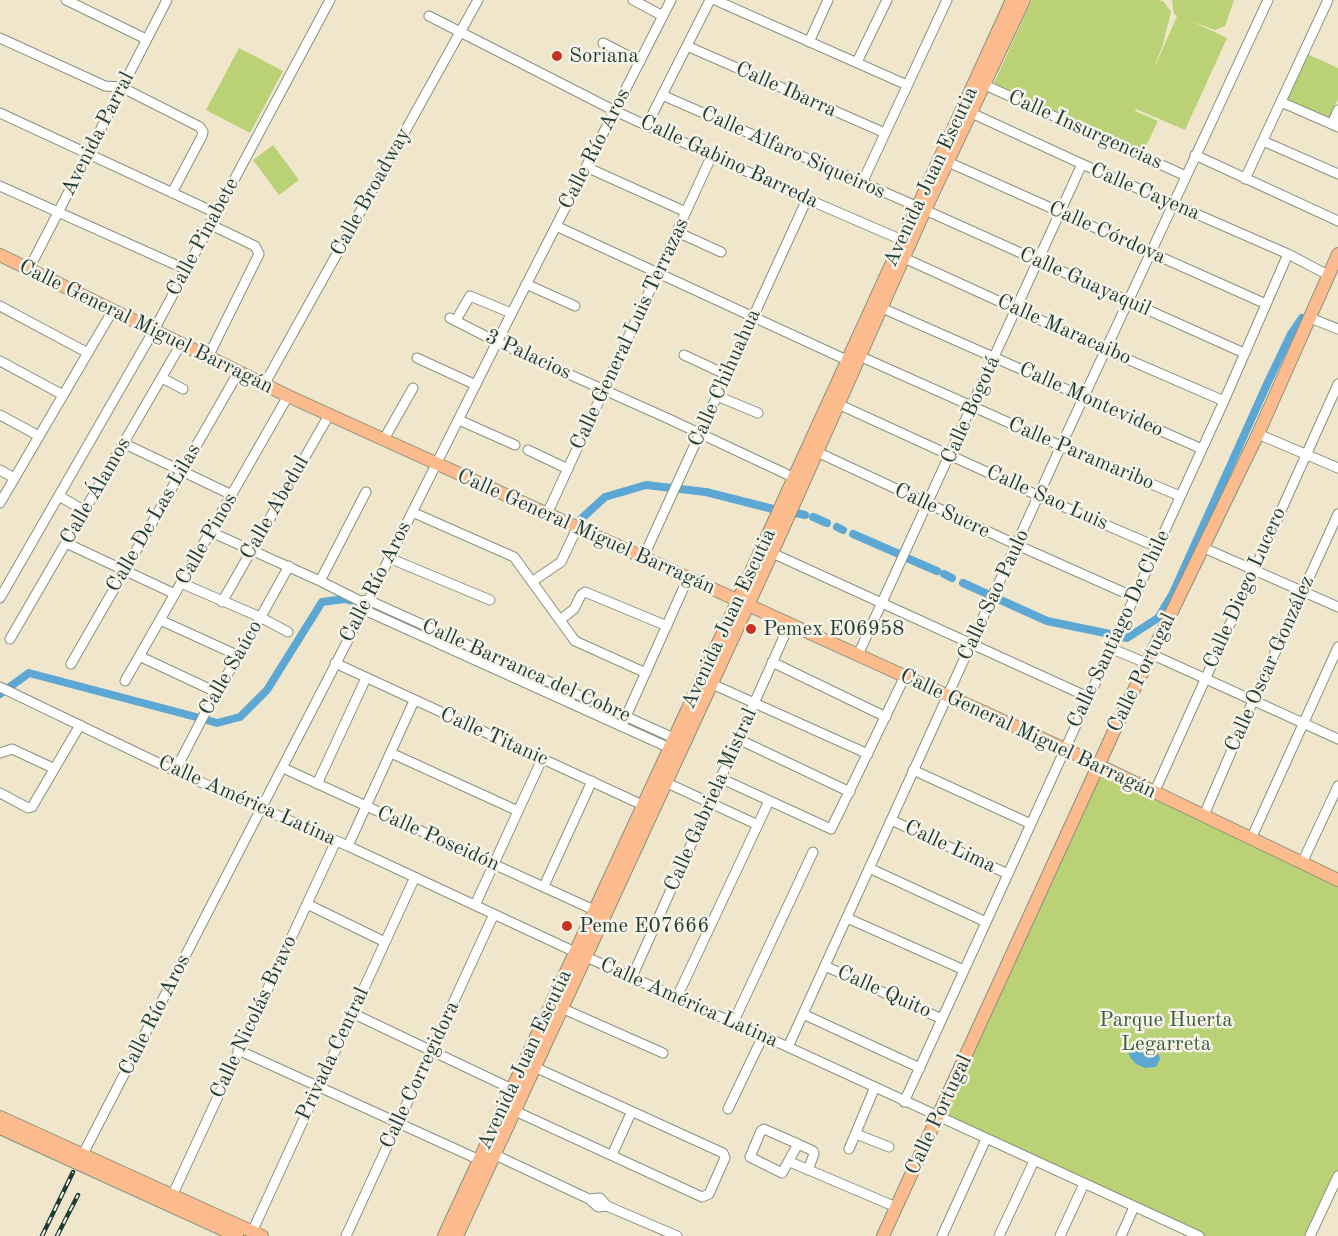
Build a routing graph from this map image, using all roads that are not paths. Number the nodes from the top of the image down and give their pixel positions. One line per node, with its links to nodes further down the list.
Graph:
1 (66, 0): 21 (street)
2 (167, 0): 21 (street, Avenida Parral)
3 (330, 0): 57 (street, Calle Pinabete)
4 (478, 0): 19 (street, Calle Broadway)
5 (633, 0): 18 (street)
6 (671, 0): 18 (street, Calle Río Aros)
7 (710, 0): 24 (street)
8 (715, 0): 22 (street)
9 (828, 0): 22 (street)
10 (887, 0): 26 (street)
11 (946, 0): 27 (street)
12 (1012, 0): 34 (main road, Avenida Juan Escutia)
13 (1024, 0): 28 (main road, Avenida Juan Escutia)
14 (1268, 0): 42 (street, Calle Sao Paulo)
15 (1328, 0): 16 (street); 31 (street)
16 (1338, 5)
17 (429, 16): 19 (street, Calle Gabino Barreda)
18 (663, 16): 25 (street, Calle Río Aros)
19 (460, 33): 33 (street, Calle Gabino Barreda); 103 (street, Calle Broadway)
20 (0, 38): 29 (street)
21 (146, 39): 29 (street, Avenida Parral)
22 (809, 42): 26 (street)
23 (603, 44): 25 (street)
24 (687, 46): 30 (street); 38 (street, Calle Ibarra)
25 (640, 62): 33 (street, Calle Río Aros)
26 (857, 62): 27 (street)
27 (907, 85): 38 (street)
28 (985, 85): 34 (main road, Avenida Juan Escutia); 47 (street, Calle Insurgencias)
29 (121, 87): 40 (street, Avenida Parral); 51 (street)
30 (662, 95): 36 (street); 49 (street, Calle Alfaro Siqueiros)
31 (1281, 102): 37 (street); 39 (street)
32 (1338, 110): 37 (street)
33 (615, 111): 36 (street, Calle Gabino Barreda); 45 (street, Calle Río Aros)
34 (967, 111): 43 (main road, Avenida Juan Escutia); 44 (street, Calle Cayena); 54 (main road, Avenida Juan Escutia)
35 (0, 113): 40 (street)
36 (648, 125): 41 (street, Calle Gabino Barreda)
37 (1335, 125)
38 (885, 133): 49 (street)
39 (1263, 141): 46 (street); 48 (street)
40 (88, 154): 51 (street); 56 (street, Avenida Parral)
41 (712, 155): 52 (street, Calle Gabino Barreda); 55 (street, Calle General Luis Terrazas)
42 (1195, 155): 47 (street, Calle Sao Paulo); 48 (street, Calle Insurgencias)
43 (948, 162): 54 (main road, Avenida Juan Escutia); 58 (street, Calle Córdova)
44 (1082, 164): 53 (street, Calle Cayena); 58 (street, Calle Bogotá)
45 (586, 167): 55 (street); 61 (street, Calle Río Aros)
46 (1338, 174)
47 (1186, 176): 53 (street, Calle Sao Paulo)
48 (1245, 179): 59 (street, Calle Insurgencias)
49 (862, 183): 54 (street, Calle Alfaro Siqueiros)
50 (0, 186): 56 (street)
51 (172, 193): 57 (street)
52 (807, 199): 63 (street, Calle Gabino Barreda); 84 (street, Calle Chihuahua)
53 (1173, 203): 65 (street, Calle Sao Paulo); 66 (street, Calle Cayena)
54 (921, 209): 63 (main road, Avenida Juan Escutia); 69 (main road, Avenida Juan Escutia); 70 (street, Calle Guayaquil)
55 (686, 212): 62 (street, Calle General Luis Terrazas)
56 (57, 213): 71 (street, Avenida Parral); 72 (street)
57 (216, 213): 60 (street, Calle Pinabete)
58 (1060, 213): 65 (street, Calle Córdova); 70 (street, Calle Bogotá)
59 (1338, 221)
60 (209, 224): 72 (street, Calle Pinabete); 94 (street)
61 (556, 226): 73 (street, Calle Paramaribo); 75 (street, Calle Río Aros)
62 (677, 232): 64 (street); 73 (street, Calle General Luis Terrazas)
63 (902, 240): 97 (main road, Avenida Juan Escutia)
64 (721, 252)
65 (1150, 252): 76 (street, Calle Sao Paulo); 77 (street, Calle Córdova)
66 (1287, 254): 74 (street, Calle Cayena); 77 (street, Calle Santiago De Chile)
67 (1338, 254): 74 (main road, Calle Portugal)
68 (0, 255): 71 (main road, Calle General Miguel Barragán)
69 (904, 258): 80 (main road, Avenida Juan Escutia); 82 (street, Calle Maracaibo)
70 (1038, 261): 76 (street, Calle Guayaquil); 82 (street, Calle Bogotá)
71 (29, 269): 81 (main road, Calle General Miguel Barragán)
72 (185, 269): 87 (street, Calle Pinabete)
73 (658, 272): 84 (street, Calle Paramaribo); 107 (street, Calle General Luis Terrazas)
74 (1328, 275): 85 (main road, Calle Portugal)
75 (526, 284): 79 (street); 83 (street, Calle Río Aros)
76 (1128, 301): 90 (street, Calle Sao Paulo); 92 (street, Calle Guayaquil)
77 (1266, 304): 92 (street, Calle Santiago De Chile)
78 (0, 306): 91 (street)
79 (575, 306)
80 (882, 308): 96 (street, Calle Montevideo); 97 (main road, Avenida Juan Escutia)
81 (113, 310): 87 (main road, Calle General Miguel Barragán); 91 (street)
82 (1016, 310): 90 (street, Calle Maracaibo); 96 (street, Calle Bogotá)
83 (511, 314): 88 (street, Calle Río Aros); 88 (street, 3 Palacios)
84 (753, 315): 97 (street, Calle Paramaribo); 100 (street, Calle Chihuahua)
85 (1310, 318): 86 (street); 120 (main road, Calle Portugal)
86 (1338, 329)
87 (154, 330): 89 (main road, Calle General Miguel Barragán); 140 (street, Calle Pinabete)
88 (496, 342): 104 (street, Calle Río Aros); 107 (street, 3 Palacios)
89 (181, 344): 94 (main road, Calle General Miguel Barragán); 101 (street, Calle Álamos)
90 (1106, 350): 111 (street, Calle Sao Paulo); 112 (street, Calle Maracaibo)
91 (88, 353): 108 (street)
92 (1244, 353): 112 (street, Calle Santiago De Chile)
93 (684, 355): 100 (street)
94 (208, 357): 99 (main road, Calle General Miguel Barragán)
95 (417, 357): 104 (street)
96 (995, 357): 111 (street, Calle Montevideo); 114 (street, Calle Bogotá)
97 (854, 358): 113 (main road, Avenida Juan Escutia); 114 (street, Calle Paramaribo); 137 (main road, Avenida Juan Escutia)
98 (0, 361): 108 (street)
99 (238, 373): 103 (main road, Calle General Miguel Barragán); 135 (street, Calle De Las Lilas)
100 (727, 375): 110 (street, Calle Chihuahua)
101 (162, 378): 106 (street); 123 (street, Calle Álamos)
102 (1338, 384): 129 (street, Calle Diego Lucero)
103 (264, 385): 109 (main road, Calle General Miguel Barragán)
104 (476, 385): 118 (street, Calle Río Aros)
105 (413, 388): 122 (street)
106 (183, 389)
107 (604, 389): 119 (street, 3 Palacios); 133 (street, Calle General Luis Terrazas)
108 (63, 395): 121 (street)
109 (288, 396): 117 (main road, Calle General Miguel Barragán); 139 (street, Calle Pinos)
110 (717, 396): 115 (street); 119 (street, Calle Chihuahua)
111 (1084, 397): 125 (street, Calle Sao Paulo); 126 (street, Calle Montevideo)
112 (1224, 401): 126 (street, Calle Santiago De Chile)
113 (838, 404): 128 (main road, Avenida Juan Escutia); 130 (street, Calle Sao Luis)
114 (973, 406): 125 (street, Calle Paramaribo); 130 (street, Calle Bogotá)
115 (758, 413)
116 (0, 415): 121 (street)
117 (329, 415): 122 (main road, Calle General Miguel Barragán); 156 (street, Calle Abedul)
118 (459, 420): 124 (street); 131 (street, Calle Río Aros)
119 (700, 433): 137 (street, 3 Palacios); 159 (street, Calle Chihuahua)
120 (1258, 434): 129 (street); 155 (main road, Calle Portugal)
121 (39, 435): 136 (street)
122 (384, 439): 131 (main road, Calle General Miguel Barragán)
123 (123, 443): 135 (street); 145 (street, Calle Álamos)
124 (515, 445)
125 (1061, 446): 141 (street, Calle Sao Paulo); 142 (street, Calle Paramaribo)
126 (1202, 449): 142 (street, Calle Santiago De Chile)
127 (528, 450): 133 (street)
128 (817, 452): 137 (main road, Avenida Juan Escutia); 144 (street, Calle Sucre)
129 (1305, 454): 132 (street); 162 (street, Calle Diego Lucero)
130 (950, 455): 141 (street, Calle Sao Luis); 144 (street, Calle Bogotá)
131 (437, 464): 146 (street, Calle Río Aros); 147 (main road, Calle General Miguel Barragán)
132 (1338, 468)
133 (568, 469): 147 (street, Calle General Luis Terrazas)
134 (0, 470): 136 (street)
135 (181, 471): 139 (street); 161 (street, Calle De Las Lilas)
136 (14, 478): 143 (street)
137 (796, 486): 149 (main road, Avenida Juan Escutia)
138 (366, 492): 164 (street)
139 (232, 495): 151 (street, Calle Pinos)
140 (59, 496): 145 (street); 169 (street, Calle Pinabete)
141 (1039, 496): 153 (street, Calle Sao Paulo); 154 (street, Calle Sao Luis)
142 (1180, 496): 154 (street, Calle Santiago De Chile)
143 (0, 502)
144 (928, 504): 153 (street, Calle Sucre); 173 (street, Calle Bogotá)
145 (85, 511): 152 (street, Calle Álamos)
146 (412, 512): 158 (street, Calle Río Aros); 165 (street)
147 (547, 514): 150 (main road, Calle General Miguel Barragán)
148 (1338, 514): 167 (street, Calle Oscar González)
149 (783, 515): 157 (main road, Avenida Juan Escutia); 175 (main road, Avenida Juan Escutia)
150 (577, 528): 159 (main road, Calle General Miguel Barragán); 165 (street)
151 (211, 532): 156 (street); 166 (street, Calle Pinos)
152 (66, 543): 161 (street); 183 (street, Calle Álamos)
153 (1017, 545): 170 (street, Calle Sucre); 184 (street, Calle Sao Paulo)
154 (1157, 547): 170 (street, Calle Santiago De Chile)
155 (1204, 548): 162 (street); 192 (main road, Calle Portugal)
156 (251, 551): 160 (street); 172 (street, Calle Abedul)
157 (772, 553): 173 (street); 175 (main road, Avenida Juan Escutia)
158 (389, 558): 171 (street); 174 (street, Calle Río Aros)
159 (643, 558): 163 (main road, Calle General Miguel Barragán)
160 (289, 566): 164 (street); 177 (street, Calle Saúco)
161 (124, 570): 168 (street); 195 (street, Calle De Las Lilas)
162 (1254, 571): 167 (street); 200 (street, Calle Diego Lucero)
163 (688, 578): 175 (main road, Calle General Miguel Barragán); 181 (street)
164 (320, 580): 174 (street)
165 (533, 581): 179 (street)
166 (182, 583): 168 (street, Calle Pinos); 172 (street)
167 (1302, 591): 176 (street); 209 (street, Calle Oscar González)
168 (175, 594): 178 (street, Calle Pinos)
169 (0, 597)
170 (1134, 597): 187 (street, Calle Santiago De Chile)
171 (490, 600)
172 (222, 602): 177 (street)
173 (883, 602): 184 (street); 189 (street, Calle Bogotá)
174 (364, 603): 185 (street, Calle Barranca del Cobre); 188 (street, Calle Barranca del Cobre); 194 (street, Calle Río Aros)
175 (743, 603): 180 (main road, Calle General Miguel Barragán); 202 (main road, Avenida Juan Escutia); 218 (main road, Avenida Juan Escutia)
176 (1338, 607)
177 (260, 617): 182 (street); 190 (street, Calle Saúco)
178 (160, 620): 190 (street); 191 (street, Calle Pinos)
179 (560, 620): 181 (street); 196 (street)
180 (789, 623): 189 (main road, Calle General Miguel Barragán); 193 (street, Calle Gabriela Mistral)
181 (667, 626): 196 (street)
182 (288, 632)
183 (10, 639)
184 (972, 643): 206 (street, Calle Sao Paulo); 207 (street)
185 (466, 644): 188 (street); 197 (street, Calle Barranca del Cobre)
186 (1338, 647): 213 (street)
187 (1110, 648): 192 (street); 207 (street, Calle Santiago De Chile)
188 (461, 654): 203 (street, Calle Barranca del Cobre)
189 (858, 655): 198 (main road, Calle General Miguel Barragán)
190 (239, 656): 205 (street, Calle Saúco)
191 (139, 657): 201 (street, Calle Pinos); 205 (street)
192 (1149, 659): 200 (street); 224 (main road, Calle Portugal)
193 (772, 662): 210 (street, Calle Gabriela Mistral); 212 (street)
194 (335, 663): 199 (street, Calle Titanic); 226 (street, Calle Río Aros)
195 (71, 664)
196 (646, 673): 211 (street)
197 (535, 676): 203 (street); 211 (street, Calle Barranca del Cobre)
198 (905, 676): 206 (main road, Calle General Miguel Barragán); 212 (street)
199 (366, 678): 208 (street, Calle Titanic); 232 (street)
200 (1204, 678): 209 (street); 236 (street, Calle Diego Lucero)
201 (125, 681)
202 (712, 684): 210 (street); 218 (main road, Avenida Juan Escutia)
203 (531, 686): 215 (street, Calle Barranca del Cobre)
204 (3, 689): 214 (street, Calle América Latina)
205 (216, 692): 228 (street, Calle Saúco)
206 (947, 696): 219 (main road, Calle General Miguel Barragán); 227 (street, Calle Sao Paulo)
207 (1088, 697): 219 (street, Calle Santiago De Chile)
208 (414, 701): 221 (street); 223 (street, Calle Titanic)
209 (1253, 701): 213 (street); 243 (street, Calle Oscar González)
210 (754, 702): 216 (street, Calle Gabriela Mistral); 222 (street)
211 (626, 717): 215 (street); 218 (street, Calle Barranca del Cobre)
212 (886, 717): 222 (street)
213 (1304, 723): 217 (street); 247 (street)
214 (80, 725): 225 (street); 228 (street, Calle América Latina)
215 (621, 727): 218 (street, Calle Barranca del Cobre)
216 (738, 739): 229 (street, Calle Gabriela Mistral); 234 (street)
217 (1338, 739)
218 (676, 746): 231 (main road, Avenida Juan Escutia); 240 (main road, Avenida Juan Escutia)
219 (1065, 748): 224 (main road, Calle General Miguel Barragán); 245 (street, Calle Santiago De Chile)
220 (0, 753): 225 (street)
221 (391, 753): 239 (street); 242 (street)
222 (868, 754): 234 (street)
223 (542, 759): 230 (street, Calle Titanic); 242 (street)
224 (1099, 764): 236 (main road, Calle General Miguel Barragán); 290 (main road, Calle Portugal)
225 (53, 768): 235 (street)
226 (283, 768): 232 (street, Calle Poseidón); 241 (street, Calle Río Aros)
227 (914, 770): 244 (street, Calle Sao Paulo); 245 (street)
228 (175, 771): 241 (street, Calle América Latina)
229 (720, 778): 237 (street); 238 (street, Calle Gabriela Mistral)
230 (592, 782): 240 (street, Calle Titanic); 257 (street)
231 (665, 782): 238 (street); 240 (main road, Avenida Juan Escutia)
232 (317, 784): 239 (street, Calle Poseidón)
233 (1338, 786): 251 (street)
234 (850, 792): 237 (street)
235 (0, 793)
236 (1154, 793): 243 (main road, Calle General Miguel Barragán)
237 (769, 801): 246 (street)
238 (710, 803): 246 (street); 268 (street, Calle Gabriela Mistral)
239 (367, 806): 249 (street); 252 (street, Calle Poseidón)
240 (647, 808): 260 (main road, Avenida Juan Escutia); 265 (main road, Avenida Juan Escutia)
241 (261, 809): 248 (street, Calle América Latina); 300 (street, Calle Río Aros)
242 (518, 811): 252 (street)
243 (1204, 815): 247 (main road, Calle General Miguel Barragán)
244 (891, 820): 253 (street, Calle Sao Paulo); 254 (street, Calle Lima)
245 (1031, 824): 254 (street, Calle Santiago De Chile)
246 (758, 825): 269 (street)
247 (1251, 839): 251 (main road, Calle General Miguel Barragán)
248 (336, 841): 249 (street, Calle América Latina); 258 (street, Calle Nicolás Bravo)
249 (348, 846): 255 (street, Calle América Latina)
250 (813, 852): 274 (street)
251 (1302, 863): 256 (main road, Calle General Miguel Barragán)
252 (494, 864): 257 (street, Calle Poseidón); 259 (street)
253 (869, 868): 262 (street, Calle Sao Paulo); 263 (street)
254 (1008, 874): 263 (street, Calle Santiago De Chile)
255 (415, 877): 259 (street, Calle América Latina); 264 (street, Privada Central)
256 (1338, 880)
257 (544, 886): 260 (street, Calle Poseidón)
258 (307, 904): 264 (street); 277 (street, Calle Nicolás Bravo)
259 (475, 905): 261 (street, Calle América Latina)
260 (594, 910): 265 (main road, Avenida Juan Escutia)
261 (495, 914): 265 (street, Calle América Latina); 278 (street, Calle Corregidora)
262 (847, 918): 266 (street, Calle Sao Paulo); 267 (street)
263 (986, 922): 267 (street, Calle Santiago De Chile)
264 (385, 942): 271 (street, Privada Central)
265 (580, 954): 268 (street, Calle América Latina); 270 (main road, Avenida Juan Escutia)
266 (825, 966): 272 (street, Calle Sao Paulo); 273 (street, Calle Quito)
267 (964, 970): 273 (street, Calle Santiago De Chile)
268 (632, 977): 269 (street, Calle América Latina)
269 (677, 997): 274 (street, Calle América Latina)
270 (556, 1006): 279 (street); 280 (main road, Avenida Juan Escutia)
271 (352, 1012): 278 (street); 282 (street, Privada Central)
272 (803, 1014): 276 (street, Calle Sao Paulo); 281 (street)
273 (942, 1019): 281 (street, Calle Santiago De Chile)
274 (733, 1023): 275 (street, Calle América Latina)
275 (763, 1036): 276 (street, Calle América Latina); 286 (street)
276 (788, 1047): 283 (street, Calle América Latina)
277 (238, 1050): 282 (street); 307 (street, Calle Nicolás Bravo)
278 (431, 1050): 284 (street); 291 (street, Calle Corregidora)
279 (663, 1053)
280 (529, 1065): 284 (main road, Avenida Juan Escutia); 287 (main road, Avenida Juan Escutia); 288 (street)
281 (920, 1068): 285 (street, Calle Santiago De Chile)
282 (319, 1085): 291 (street); 311 (street, Privada Central)
283 (875, 1087): 285 (street, Calle América Latina); 293 (street)
284 (512, 1089): 299 (main road, Avenida Juan Escutia)
285 (904, 1102): 290 (street, Calle América Latina)
286 (728, 1109)
287 (514, 1111): 298 (street); 299 (main road, Avenida Juan Escutia)
288 (631, 1113): 298 (street); 298 (street)
289 (0, 1117): 300 (main road)
290 (937, 1118): 294 (street, Calle América Latina); 308 (main road, Calle Portugal)
291 (397, 1122): 299 (street); 313 (street, Calle Corregidora)
292 (0, 1128): 300 (main road)
293 (856, 1134): 296 (street); 297 (street)
294 (986, 1139): 301 (street, Calle América Latina); 318 (street)
295 (798, 1144): 302 (street); 302 (street); 303 (street)
296 (889, 1147)
297 (849, 1149)
298 (612, 1155)
299 (487, 1157): 314 (main road, Avenida Juan Escutia); 315 (main road, Avenida Juan Escutia); 316 (street)
300 (81, 1159): 306 (main road)
301 (1034, 1161): 305 (street, Calle América Latina); 319 (street)
302 (789, 1162): 303 (street)
303 (808, 1170): 308 (street)
304 (1338, 1176): 323 (street)
305 (1084, 1184): 309 (street, Calle América Latina); 320 (street)
306 (138, 1185): 307 (main road); 312 (main road)
307 (173, 1194): 311 (main road)
308 (896, 1207): 317 (main road, Calle Portugal)
309 (1134, 1207): 310 (street, Calle América Latina); 321 (street)
310 (1184, 1233): 322 (street, Calle América Latina)
311 (256, 1234)
312 (237, 1236)
313 (346, 1236)
314 (444, 1236)
315 (457, 1236)
316 (677, 1236)
317 (883, 1236)
318 (942, 1236)
319 (999, 1236)
320 (1060, 1236)
321 (1121, 1236)
322 (1199, 1236)
323 (1310, 1236)

